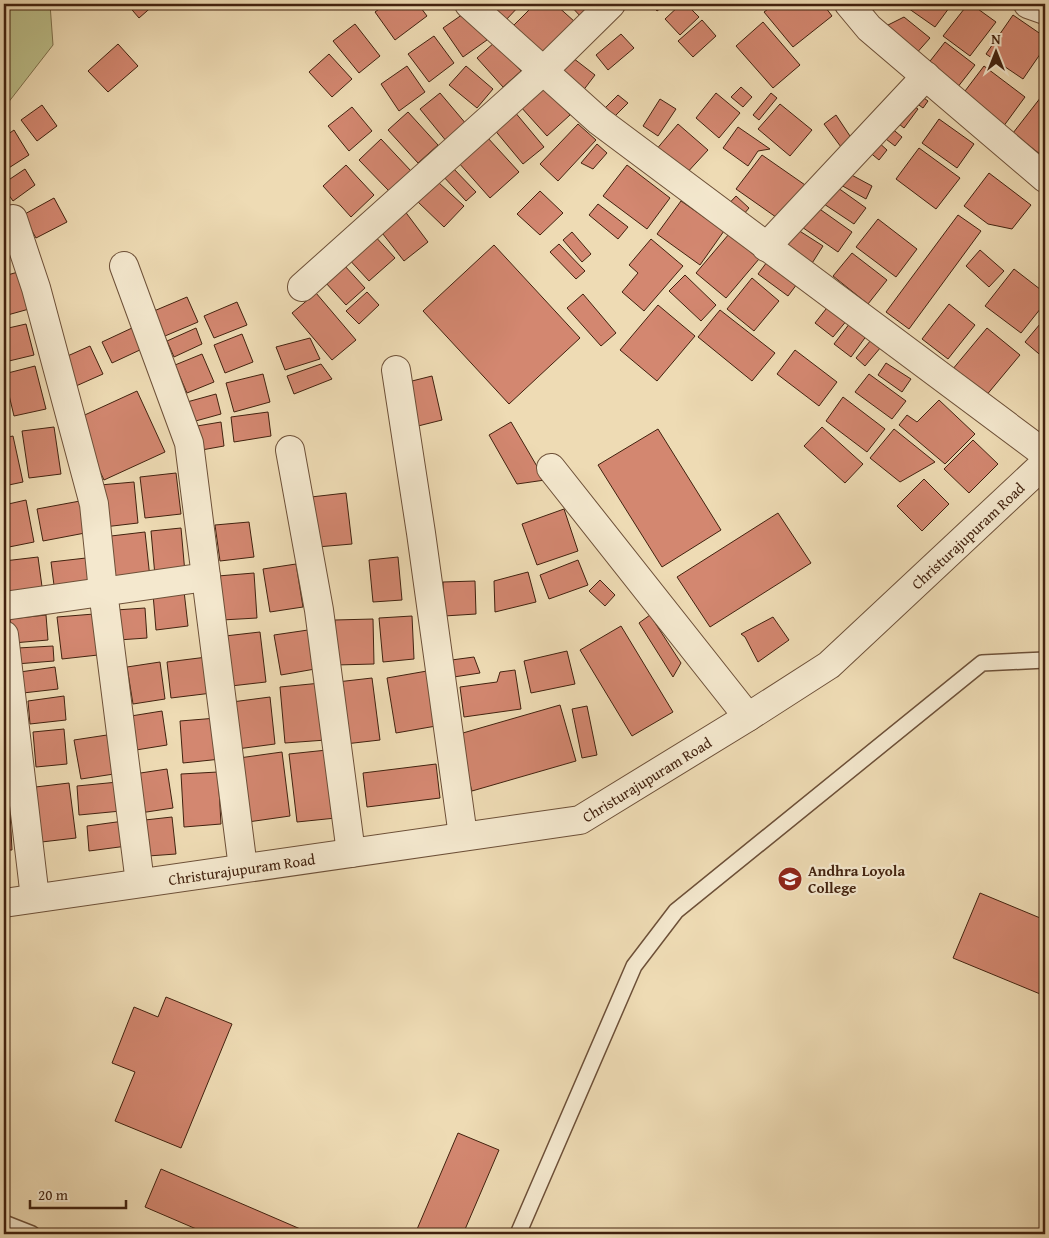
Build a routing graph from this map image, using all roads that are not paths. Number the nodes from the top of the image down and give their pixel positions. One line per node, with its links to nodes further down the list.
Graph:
1 (469, 4): 6 (street)
2 (611, 4): 6 (street)
3 (849, 4): 7 (street)
4 (1028, 4): 5 (street)
5 (1045, 10)
6 (543, 70): 10 (street); 12 (street)
7 (926, 76): 8 (street); 10 (street)
8 (1045, 178)
9 (13, 219): 19 (street)
10 (766, 247): 15 (street)
11 (124, 266): 18 (street)
12 (302, 287)
13 (396, 370): 24 (street)
14 (290, 450): 25 (street)
15 (1045, 454)
16 (1045, 463): 23 (street, Christurajupuram Road)
17 (552, 468): 23 (street)
18 (206, 577): 19 (street); 26 (street)
19 (103, 591): 20 (street); 27 (street)
20 (4, 606)
21 (4, 635): 28 (street)
22 (1045, 660): 32 (lane)
23 (748, 717): 24 (street, Christurajupuram Road)
24 (463, 836): 25 (street, Christurajupuram Road)
25 (351, 853): 26 (street, Christurajupuram Road)
26 (243, 868): 27 (street, Christurajupuram Road)
27 (140, 883): 28 (street, Christurajupuram Road)
28 (35, 898): 29 (street, Christurajupuram Road)
29 (4, 903)
30 (4, 1223): 31 (lane)
31 (32, 1234)
32 (518, 1234)

